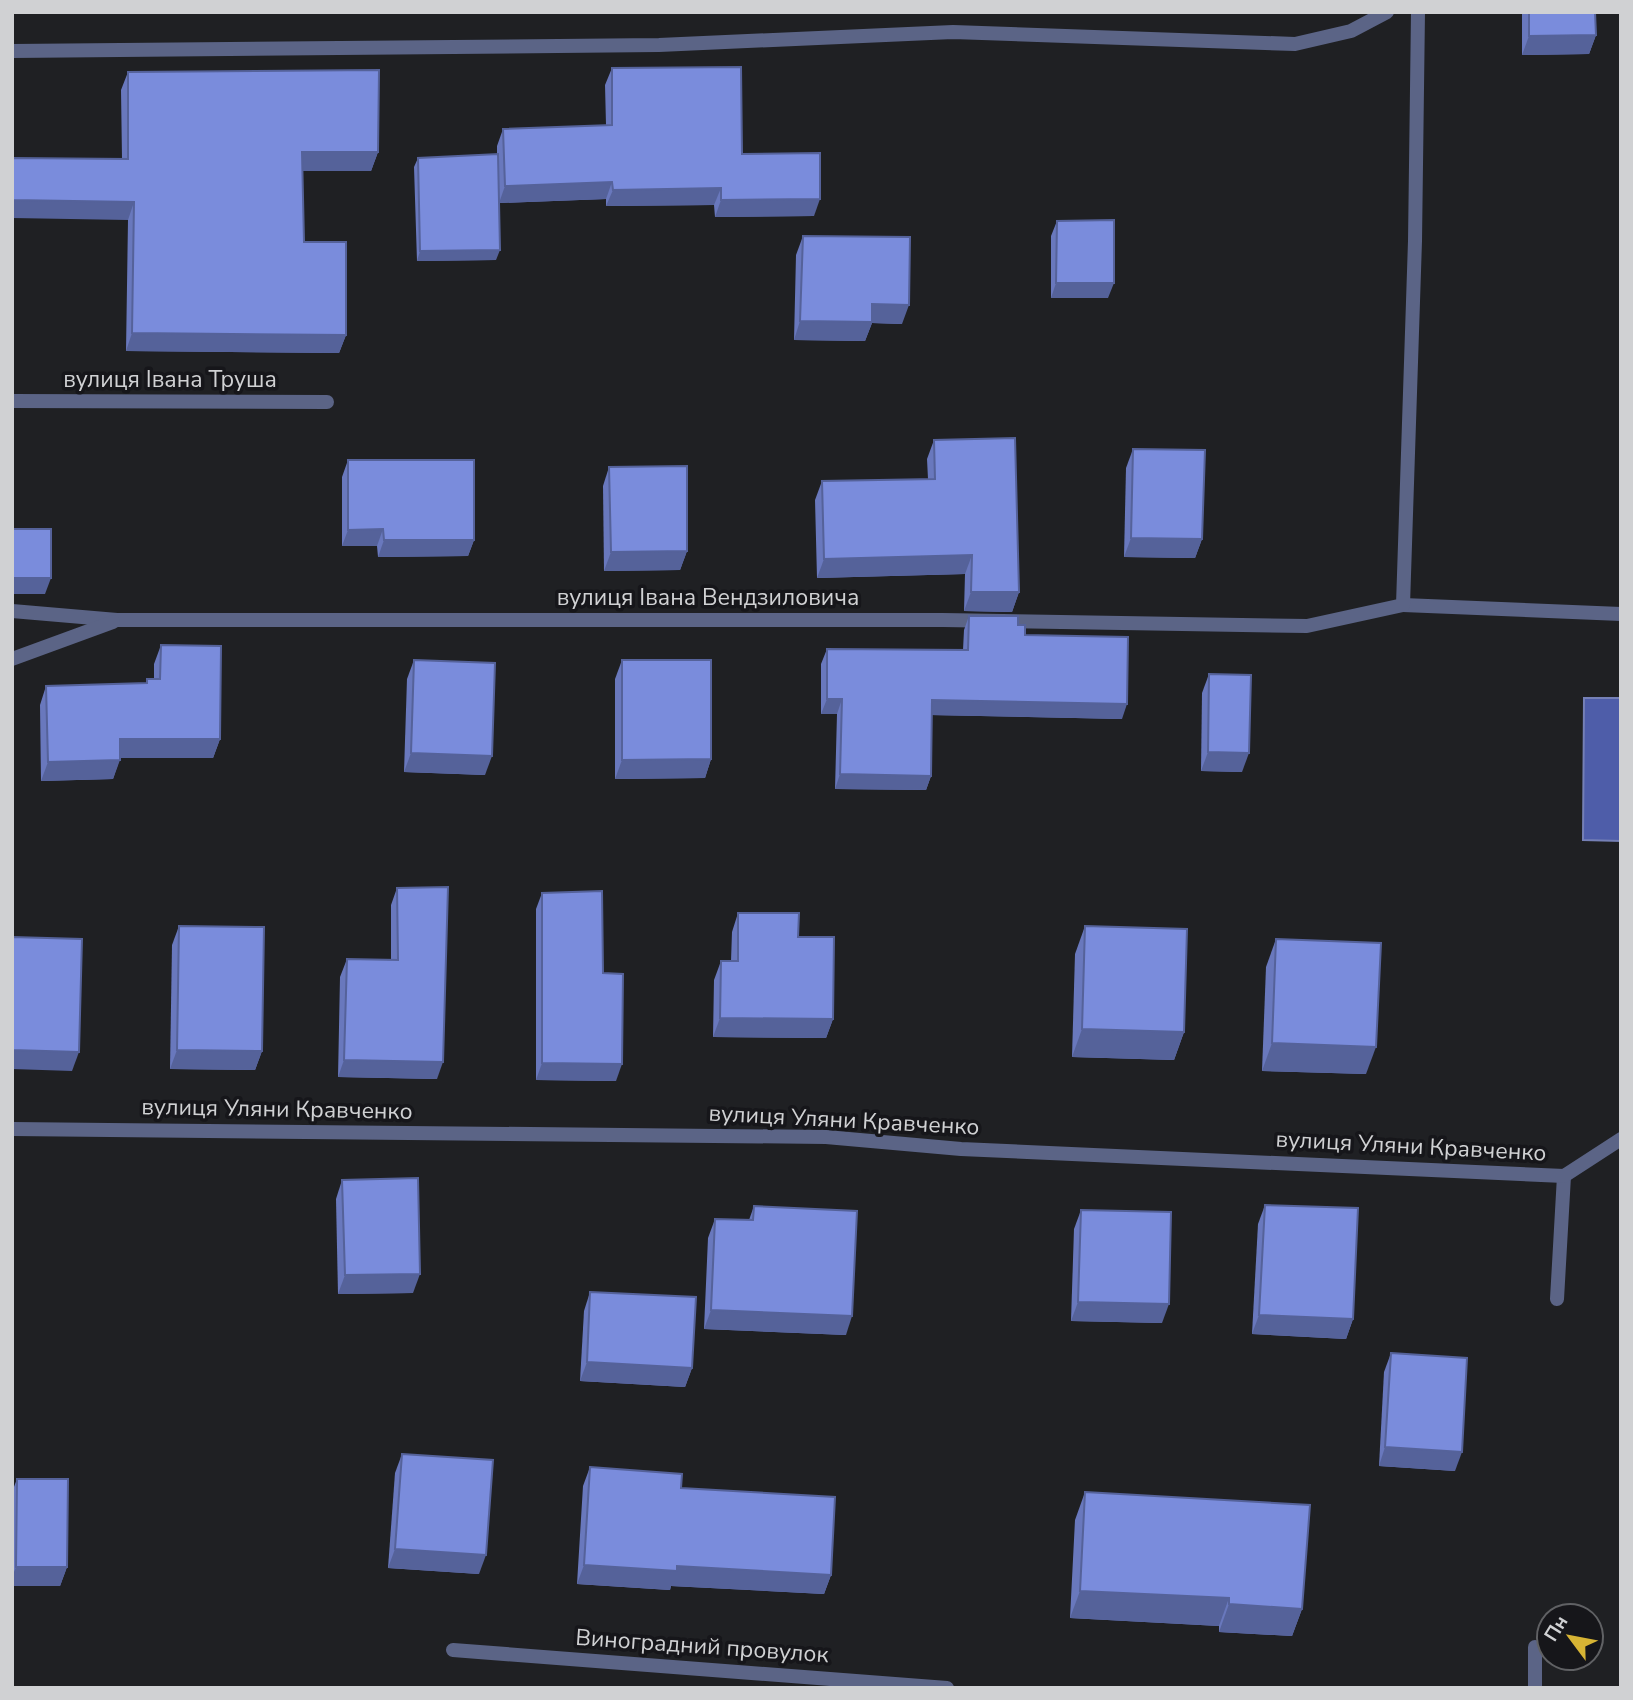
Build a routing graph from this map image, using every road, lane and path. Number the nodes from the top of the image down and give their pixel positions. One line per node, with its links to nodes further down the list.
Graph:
1 (1387, 12): 3 (street)
2 (1418, 12): 6 (street)
3 (12, 51)
4 (12, 401): 5 (street, вулиця Івана Труша)
5 (327, 402)
6 (1403, 605): 8 (street, вулиця Івана Вендзиловича); 9 (street, вулиця Івана Вендзиловича)
7 (12, 611): 9 (street, вулиця Івана Вендзиловича)
8 (1621, 614)
9 (117, 620): 10 (street)
10 (12, 659)
11 (12, 1129): 13 (street, вулиця Уляни Кравченко)
12 (1621, 1139): 13 (street, вулиця Уляни Кравченко)
13 (1564, 1176): 14 (street)
14 (1556, 1299)
15 (453, 1650): 16 (street, Виноградний провулок)
16 (947, 1688)

